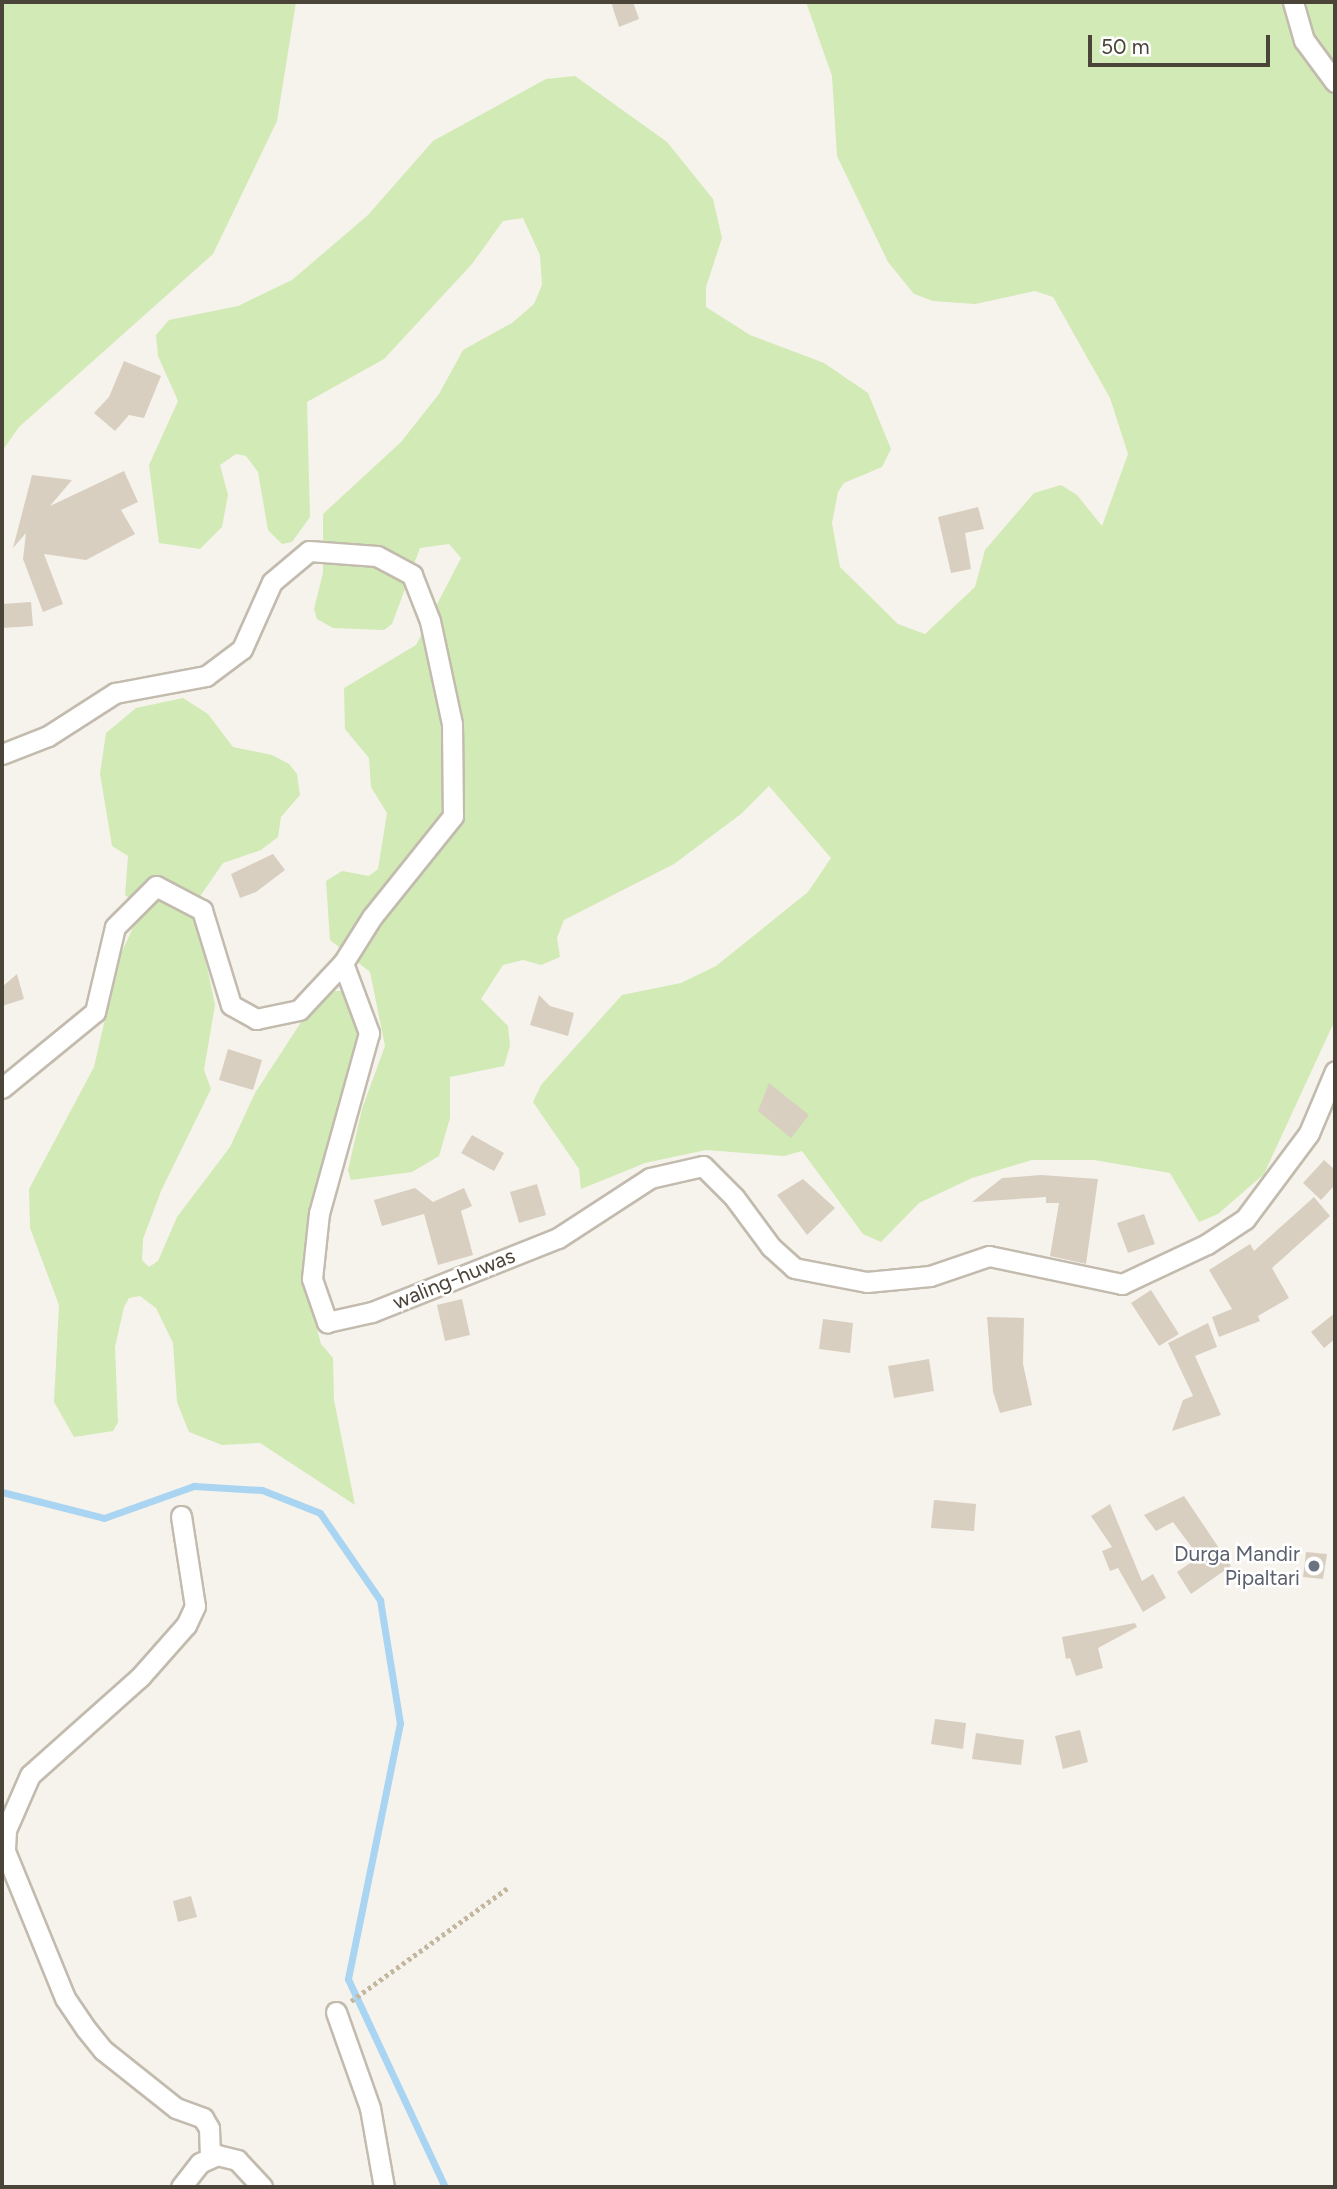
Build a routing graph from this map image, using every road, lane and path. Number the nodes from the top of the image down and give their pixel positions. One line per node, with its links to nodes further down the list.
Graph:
1 (1293, 2): 2 (street)
2 (1335, 82)
3 (2, 754): 4 (street)
4 (343, 963): 5 (street, waling-huwas); 6 (street)
5 (1335, 1071)
6 (2, 1088)
7 (181, 1517): 10 (street)
8 (509, 1887): 9 (path)
9 (336, 2012): 13 (street)
10 (210, 2158): 11 (street); 12 (street)
11 (181, 2187)
12 (262, 2187)
13 (384, 2187)

